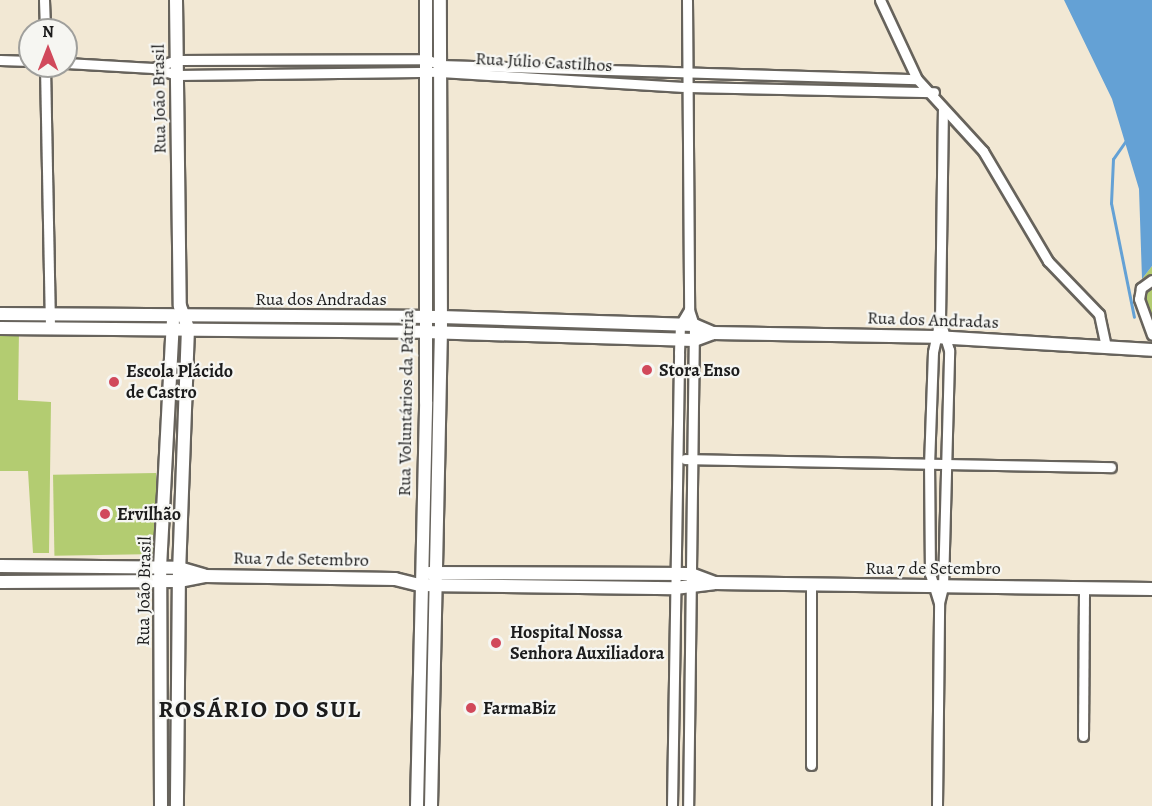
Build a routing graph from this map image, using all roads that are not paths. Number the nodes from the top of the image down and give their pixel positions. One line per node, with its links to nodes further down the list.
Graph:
1 (44, 0): 7 (street)
2 (176, 0): 9 (street, Rua João Brasil)
3 (426, 0): 12 (street, Rua Voluntários da Pátria)
4 (440, 0): 14 (street, Rua Voluntários da Pátria)
5 (687, 0): 15 (street)
6 (880, 0): 19 (street)
7 (45, 18)
8 (0, 60): 10 (street)
9 (176, 60): 12 (street, Rua Júlio Castilhos); 13 (street, Rua Júlio Castilhos); 16 (street, Rua João Brasil)
10 (18, 61)
11 (78, 64): 13 (street, Rua Júlio Castilhos)
12 (427, 65): 14 (street, Rua Júlio Castilhos); 16 (street, Rua Júlio Castilhos); 25 (street, Rua Voluntários da Pátria)
13 (153, 68): 16 (street, Rua Júlio Castilhos)
14 (440, 69): 15 (street, Rua Júlio Castilhos); 20 (street, Rua Júlio Castilhos); 24 (street, Rua Voluntários da Pátria)
15 (688, 73): 17 (street, Rua Júlio Castilhos); 20 (street)
16 (177, 75): 36 (street, Rua João Brasil)
17 (769, 75): 19 (street, Rua Júlio Castilhos); 21 (street)
18 (45, 78): 30 (street)
19 (917, 79): 22 (street)
20 (688, 87): 21 (street, Rua Júlio Castilhos); 29 (street)
21 (768, 90): 22 (street, Rua Júlio Castilhos)
22 (934, 93): 23 (street)
23 (943, 110): 49 (street); 52 (street)
24 (440, 165): 25 (street); 27 (street, Rua Voluntários da Pátria)
25 (426, 166): 26 (street, Rua Voluntários da Pátria)
26 (426, 257): 27 (street); 34 (street, Rua Voluntários da Pátria)
27 (441, 257): 35 (street, Rua Voluntários da Pátria)
28 (1152, 280): 47 (street)
29 (689, 310): 38 (street); 39 (street)
30 (50, 312): 31 (street, Rua dos Andradas); 36 (street, Rua dos Andradas); 40 (street)
31 (0, 314)
32 (269, 316): 33 (street, Rua dos Andradas); 36 (street, Rua dos Andradas); 42 (street)
33 (353, 317): 34 (street, Rua dos Andradas); 43 (street)
34 (426, 317): 35 (street, Rua dos Andradas); 44 (street, Rua Voluntários da Pátria)
35 (441, 317): 37 (street, Rua dos Andradas); 45 (street, Rua Voluntários da Pátria)
36 (180, 319): 40 (street, Rua dos Andradas); 42 (street, Rua dos Andradas); 65 (street, Rua João Brasil); 66 (street, Rua João Brasil)
37 (603, 322): 38 (street, Rua dos Andradas); 48 (street)
38 (680, 325): 39 (street, Rua dos Andradas); 50 (street)
39 (694, 325): 46 (street, Rua dos Andradas); 51 (street)
40 (50, 327): 41 (street, Rua dos Andradas)
41 (0, 328)
42 (269, 330): 43 (street, Rua dos Andradas)
43 (354, 331): 44 (street, Rua dos Andradas)
44 (425, 332): 45 (street, Rua dos Andradas); 54 (street, Rua Voluntários da Pátria)
45 (441, 333): 48 (street, Rua dos Andradas); 55 (street, Rua Voluntários da Pátria)
46 (713, 333): 49 (street, Rua dos Andradas); 51 (street, Rua dos Andradas)
47 (1152, 335)
48 (603, 337): 50 (street, Rua dos Andradas)
49 (941, 337): 52 (street, Rua dos Andradas); 58 (street); 59 (street)
50 (679, 339): 51 (street, Rua dos Andradas); 56 (street)
51 (694, 340): 57 (street)
52 (1106, 346): 53 (street, Rua dos Andradas)
53 (1152, 350)
54 (425, 414): 55 (street); 61 (street, Rua Voluntários da Pátria)
55 (439, 414): 62 (street, Rua Voluntários da Pátria)
56 (677, 459): 57 (street); 68 (street)
57 (692, 460): 59 (street); 69 (street)
58 (946, 465): 59 (street); 60 (street); 81 (street)
59 (929, 466): 81 (street)
60 (1112, 467)
61 (423, 486): 62 (street); 71 (street, Rua Voluntários da Pátria)
62 (437, 486): 72 (street, Rua Voluntários da Pátria)
63 (0, 566): 64 (street, Rua 7 de Setembro)
64 (13, 567): 65 (street, Rua 7 de Setembro); 76 (street)
65 (160, 568): 66 (street, Rua 7 de Setembro); 73 (street, Rua João Brasil)
66 (179, 568): 70 (street, Rua 7 de Setembro); 74 (street, Rua João Brasil)
67 (542, 573): 68 (street, Rua 7 de Setembro); 72 (street, Rua 7 de Setembro); 79 (street)
68 (675, 574): 69 (street, Rua 7 de Setembro); 82 (street)
69 (691, 574): 77 (street, Rua 7 de Setembro); 83 (street)
70 (205, 576): 71 (street, Rua 7 de Setembro); 74 (street, Rua 7 de Setembro)
71 (419, 579): 72 (street, Rua 7 de Setembro); 93 (street, Rua Voluntários da Pátria)
72 (436, 579): 79 (street, Rua 7 de Setembro); 94 (street, Rua Voluntários da Pátria)
73 (160, 581): 74 (street, Rua 7 de Setembro); 76 (street, Rua 7 de Setembro); 86 (street, Rua João Brasil)
74 (179, 581): 85 (street, Rua João Brasil)
75 (0, 582): 76 (street, Rua 7 de Setembro)
76 (15, 582)
77 (714, 583): 78 (street, Rua 7 de Setembro); 83 (street, Rua 7 de Setembro)
78 (811, 585): 81 (street, Rua 7 de Setembro); 88 (street)
79 (542, 586): 82 (street, Rua 7 de Setembro)
80 (1084, 586): 81 (street, Rua 7 de Setembro); 84 (street, Rua 7 de Setembro); 87 (street)
81 (938, 587): 97 (street)
82 (675, 588): 83 (street, Rua 7 de Setembro); 95 (street)
83 (690, 589): 96 (street)
84 (1152, 589)
85 (178, 701): 86 (street); 90 (street, Rua João Brasil)
86 (161, 702): 89 (street, Rua João Brasil)
87 (1083, 736)
88 (811, 765)
89 (161, 773): 90 (street); 91 (street, Rua João Brasil)
90 (177, 774): 92 (street, Rua João Brasil)
91 (161, 806)
92 (177, 806)
93 (417, 806)
94 (431, 806)
95 (672, 806)
96 (688, 806)
97 (937, 806)

